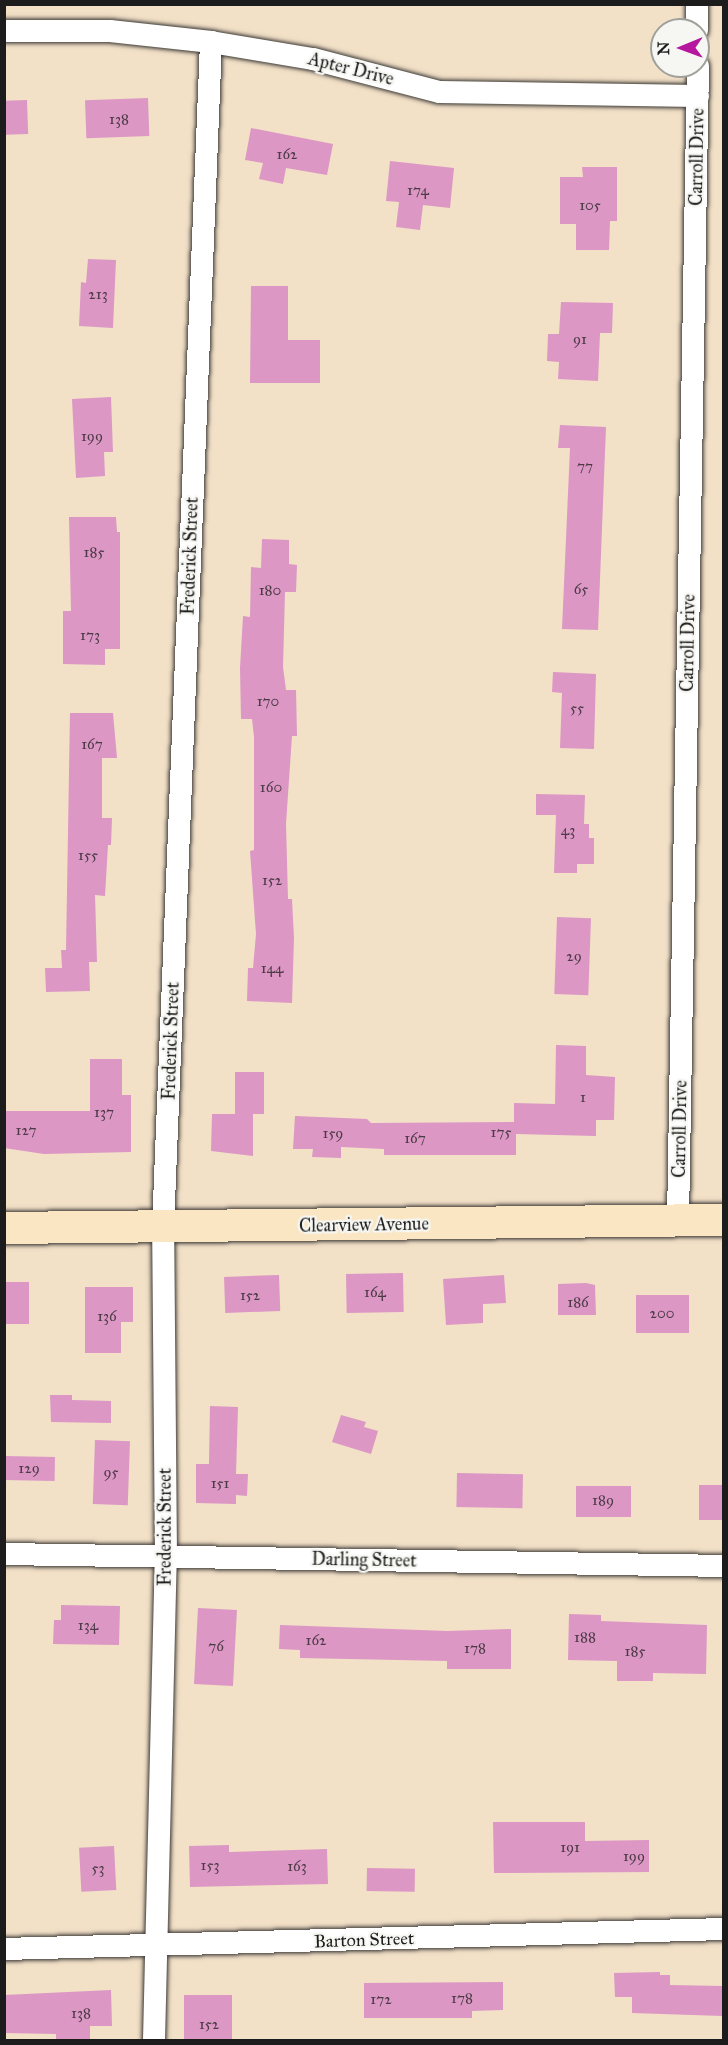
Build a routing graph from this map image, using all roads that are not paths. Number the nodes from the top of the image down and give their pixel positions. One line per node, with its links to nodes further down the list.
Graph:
1 (4, 31): 2 (street, Apter Drive)
2 (211, 42): 4 (street, Apter Drive); 7 (street, Frederick Street)
3 (698, 78): 4 (street, Carroll Drive)
4 (698, 96): 6 (street, Carroll Drive)
5 (723, 1220): 6 (street, Clearview Avenue)
6 (678, 1221): 7 (street, Clearview Avenue)
7 (163, 1227): 8 (street, Clearview Avenue); 10 (street, Frederick Street)
8 (4, 1228)
9 (4, 1554): 10 (street, Darling Street)
10 (166, 1557): 11 (street, Darling Street); 13 (street, Frederick Street)
11 (723, 1566)
12 (723, 1929): 13 (street, Barton Street)
13 (157, 1946): 14 (street, Barton Street); 15 (street, Frederick Street)
14 (4, 1949)
15 (154, 2040)

